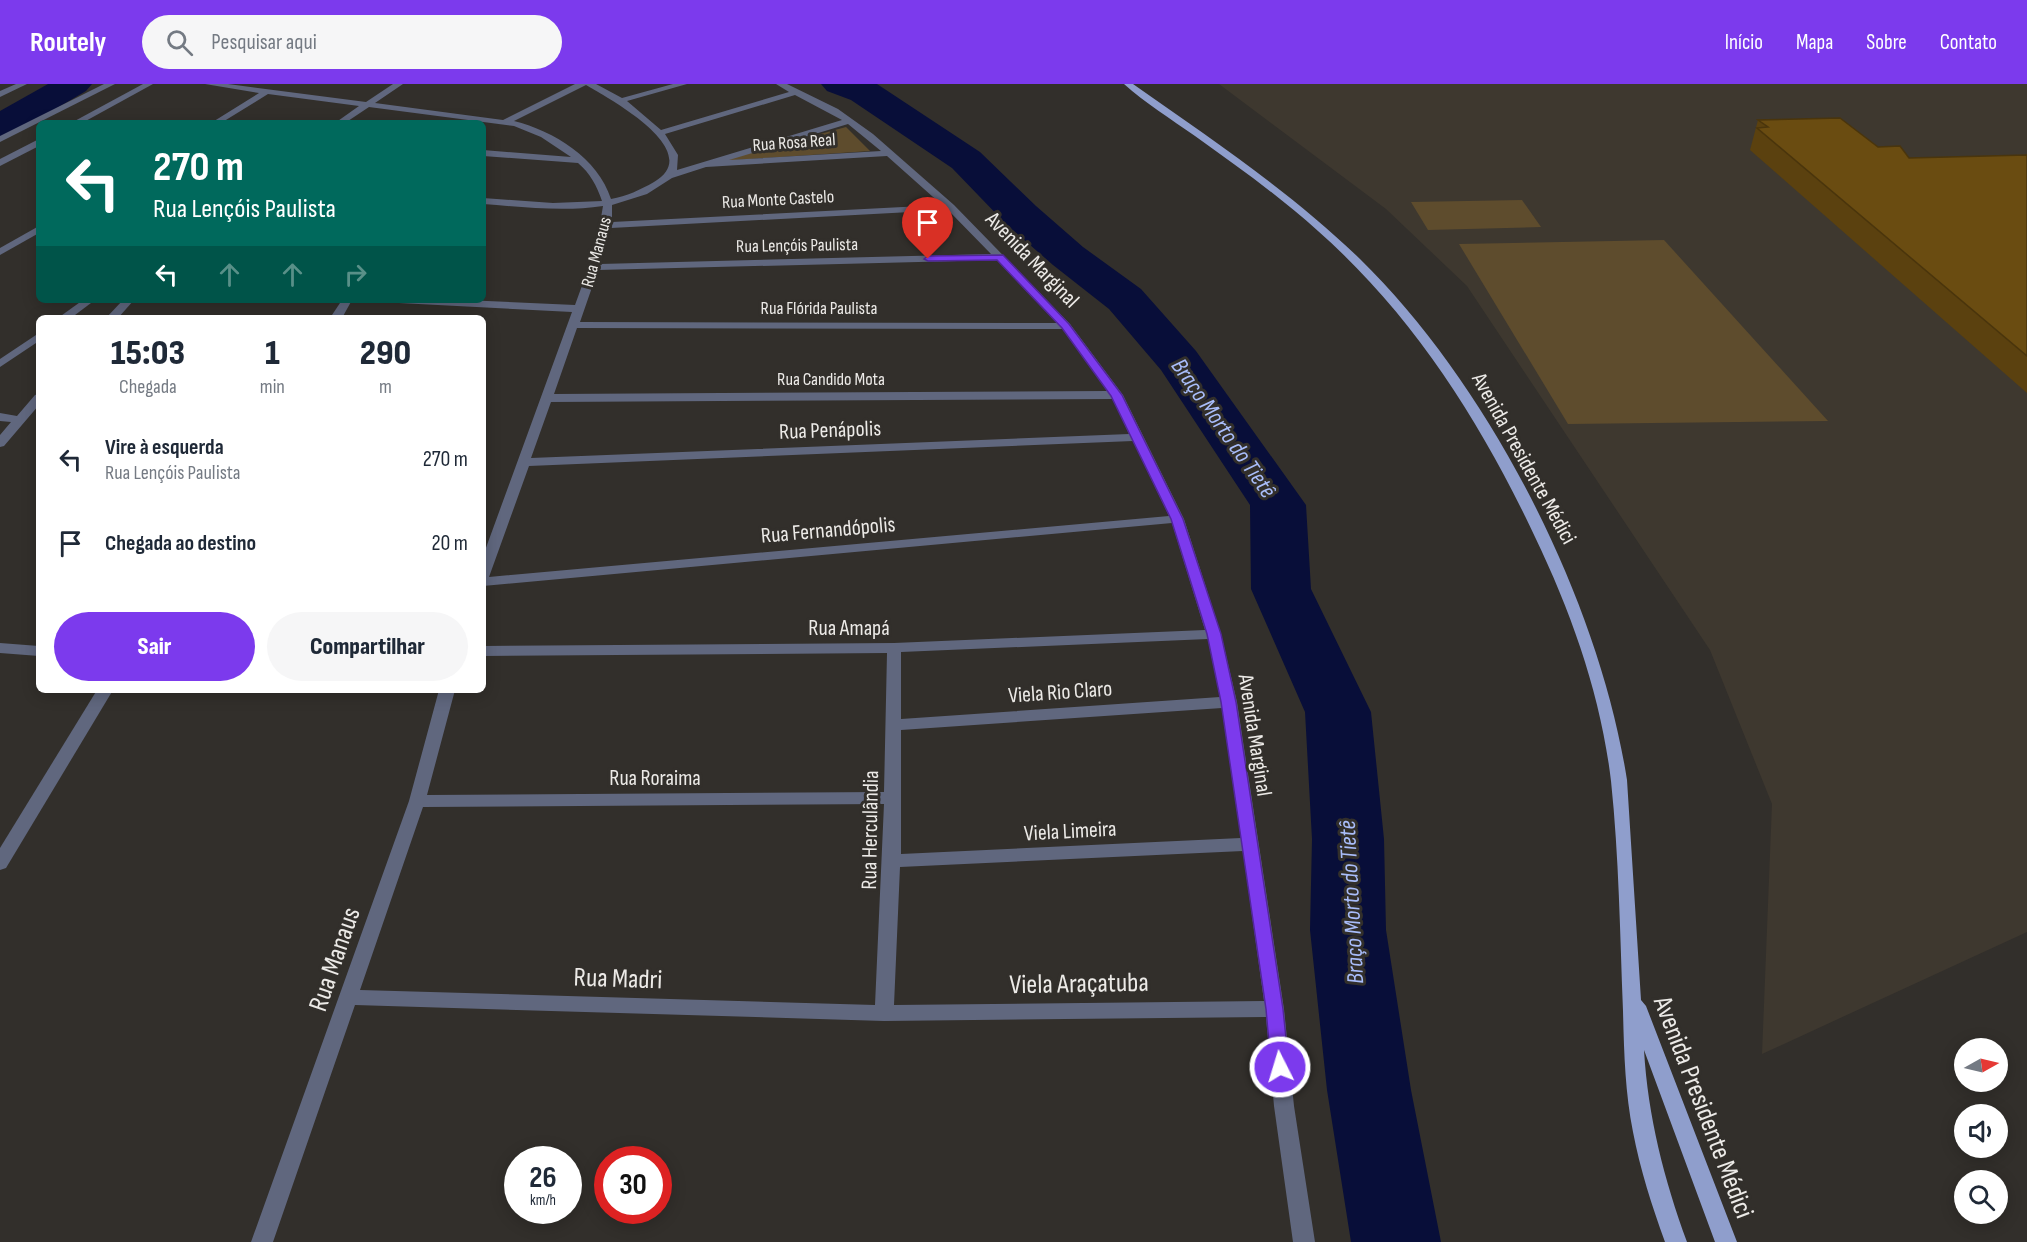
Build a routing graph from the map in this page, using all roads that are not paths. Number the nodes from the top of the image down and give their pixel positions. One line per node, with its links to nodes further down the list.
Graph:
1 (23, 84): 13 (street)
2 (111, 84): 16 (street)
3 (149, 84): 17 (street)
4 (209, 84): 11 (street, Rua Manaus)
5 (399, 84): 15 (street)
6 (582, 84): 22 (street)
7 (589, 84): 14 (street)
8 (682, 84): 14 (street)
9 (780, 84): 12 (street, Avenida Marginal)
10 (1128, 84): 79 (main road, Avenida Presidente Médici)
11 (268, 91): 15 (street, Rua Manaus); 18 (street)
12 (796, 92): 21 (street, Avenida Marginal); 23 (street)
13 (0, 94)
14 (619, 101): 23 (street)
15 (369, 103): 19 (street); 22 (street, Rua Manaus)
16 (38, 120)
17 (81, 120)
18 (220, 120)
19 (344, 120)
20 (36, 121): 24 (street)
21 (849, 121): 27 (street, Avenida Marginal); 30 (street)
22 (506, 122): 28 (street, Rua Manaus)
23 (659, 133): 31 (street)
24 (0, 139)
25 (36, 144): 29 (street)
26 (486, 153): 28 (street)
27 (890, 153): 30 (street, Rua Rosa Real); 34 (street, Avenida Marginal)
28 (578, 159): 33 (street, Rua Manaus)
29 (0, 163)
30 (700, 165): 31 (street)
31 (671, 175): 33 (street)
32 (486, 201): 33 (street)
33 (608, 205): 35 (street, Rua Manaus)
34 (951, 207): 35 (street, Rua Monte Castelo); 40 (street, Avenida Marginal)
35 (606, 225): 41 (street, Rua Manaus)
36 (36, 231): 38 (street)
37 (0, 242): 38 (street)
38 (14, 244): 39 (street)
39 (0, 252)
40 (1000, 257): 41 (street, Rua Lençóis Paulista); 49 (street, Avenida Marginal)
41 (594, 267): 45 (street, Rua Manaus)
42 (86, 303): 46 (street)
43 (126, 303): 47 (street)
44 (459, 303): 45 (street)
45 (579, 309): 48 (street, Rua Manaus)
46 (68, 315)
47 (115, 315)
48 (573, 325): 49 (street, Rua Flórida Paulista); 55 (street, Rua Manaus)
49 (1066, 326): 54 (street, Avenida Marginal)
50 (36, 338): 52 (street)
51 (0, 346): 52 (street)
52 (20, 350): 53 (street)
53 (0, 363)
54 (1117, 395): 55 (street, Rua Candido Mota); 59 (street, Avenida Marginal)
55 (546, 398): 61 (street, Rua Manaus)
56 (36, 401): 58 (street)
57 (0, 417): 58 (street)
58 (19, 420): 60 (street)
59 (1138, 437): 61 (street, Rua Penápolis); 62 (street, Avenida Marginal)
60 (0, 443)
61 (523, 462): 63 (street, Rua Manaus)
62 (1177, 519): 64 (street, Rua Fernandópolis); 65 (street, Avenida Marginal)
63 (486, 567)
64 (486, 582)
65 (1214, 634): 67 (street, Rua Amapá); 72 (street, Avenida Marginal)
66 (0, 648): 68 (street)
67 (894, 648): 69 (street, Rua Amapá); 73 (street, Rua Herculândia)
68 (36, 651)
69 (486, 651)
70 (103, 693): 78 (street)
71 (446, 693): 75 (street, Rua Manaus)
72 (1228, 702): 73 (street, Viela Rio Claro); 76 (street, Avenida Marginal)
73 (894, 724): 74 (street, Rua Herculândia)
74 (893, 798): 75 (street, Rua Roraima); 77 (street, Rua Herculândia)
75 (417, 801): 80 (street, Rua Manaus)
76 (1251, 844): 77 (street, Viela Limeira); 81 (street, Avenida Marginal)
77 (892, 861): 82 (street, Rua Herculândia)
78 (0, 863)
79 (1631, 992): 85 (main road, Avenida Presidente Médici); 86 (main road, Avenida Presidente Médici)
80 (350, 997): 82 (street, Rua Madri); 83 (street, Rua Manaus)
81 (1275, 1009): 82 (street, Viela Araçatuba); 84 (street, Avenida Marginal)
82 (884, 1013)
83 (262, 1242)
84 (1304, 1242)
85 (1676, 1242)
86 (1726, 1242)

